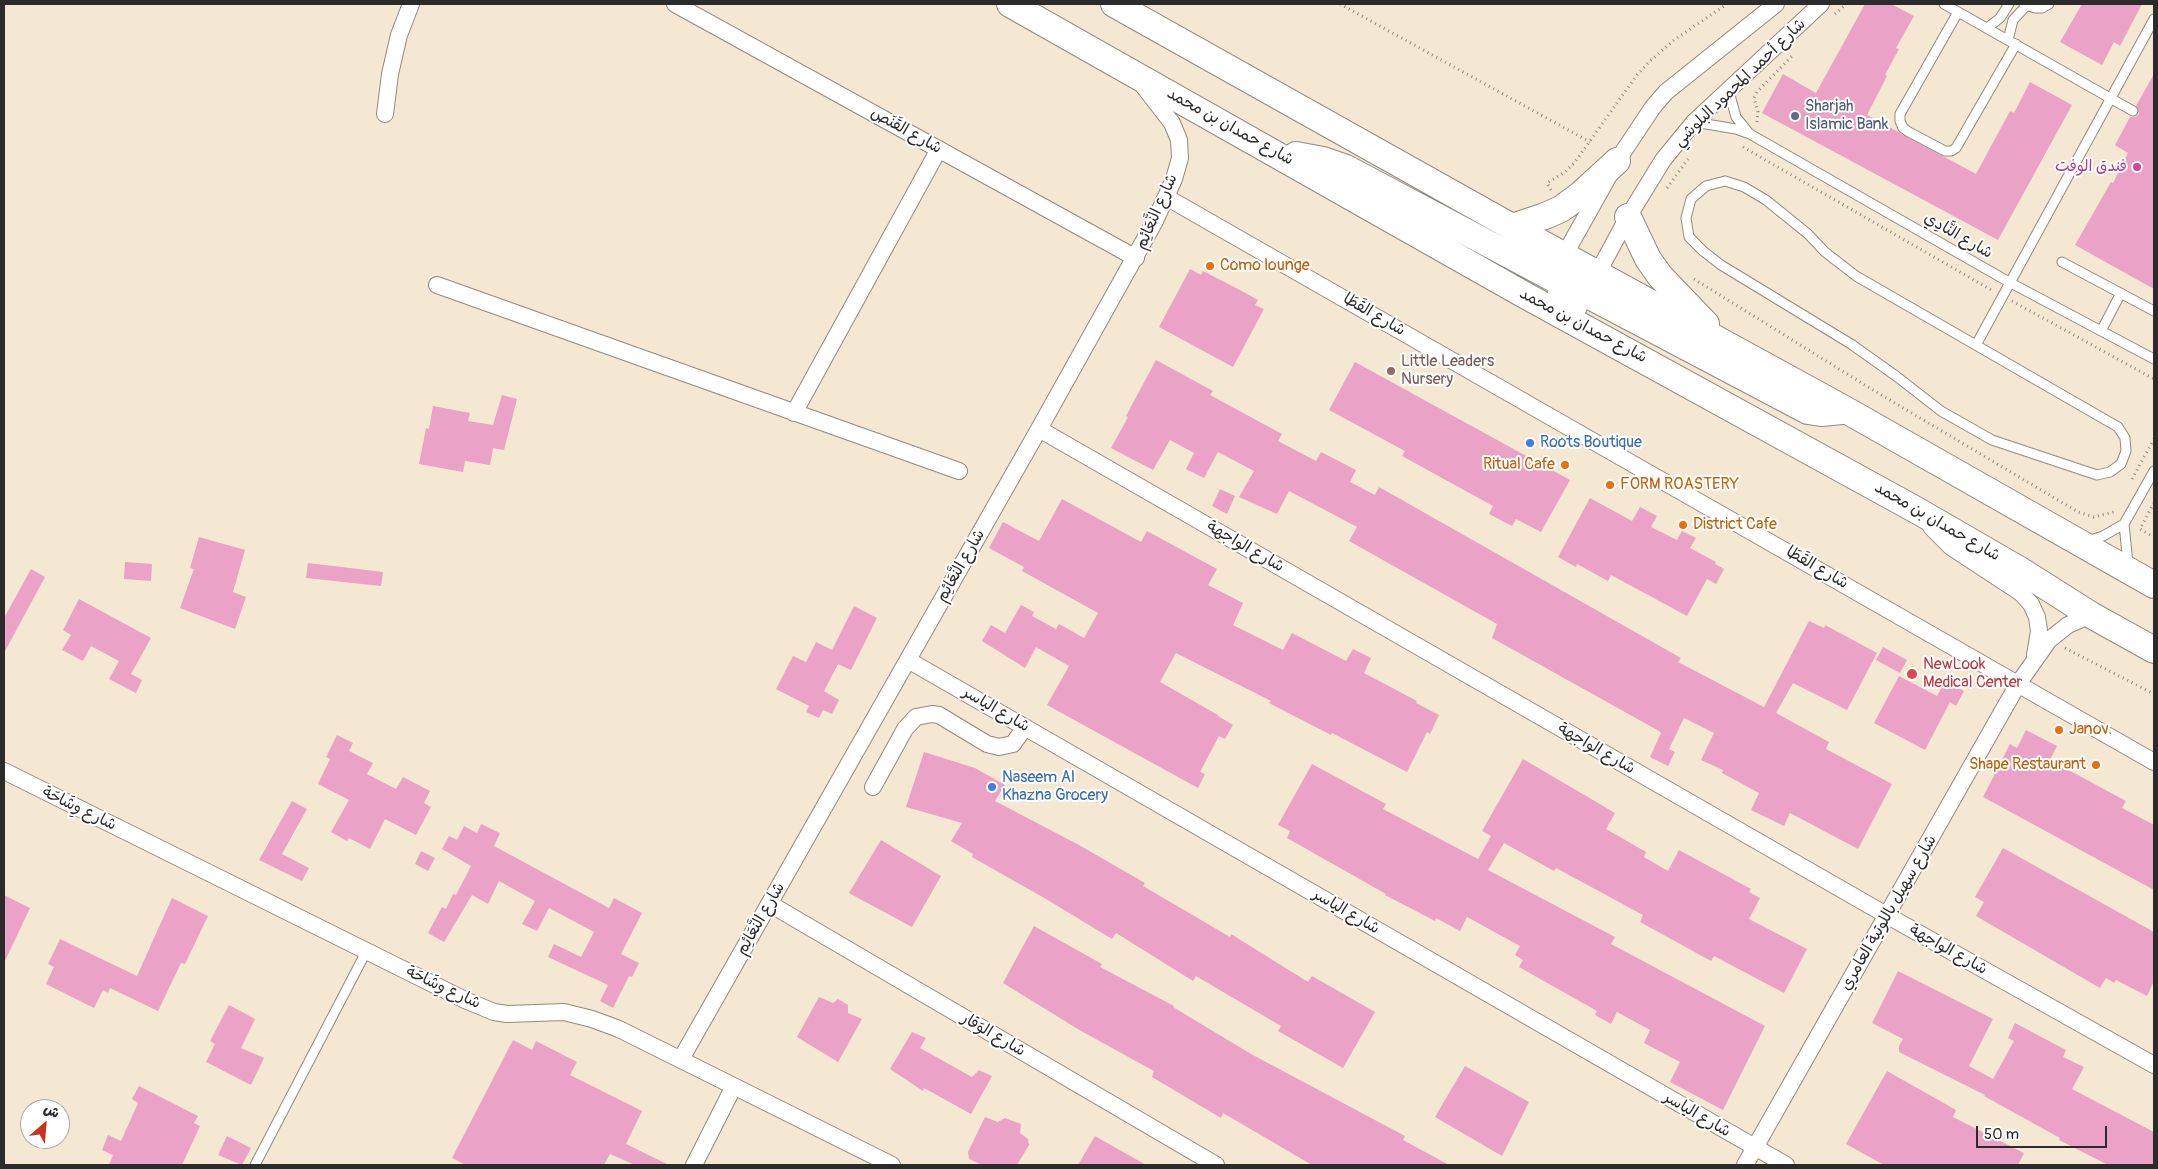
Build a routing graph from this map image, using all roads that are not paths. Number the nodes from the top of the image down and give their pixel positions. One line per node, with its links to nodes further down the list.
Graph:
1 (411, 4): 19 (street)
2 (675, 4): 22 (street, شارع القَنَص)
3 (1010, 4): 15 (main road, شارع حمدان بن محمد)
4 (1114, 4): 27 (main road)
5 (1776, 4): 24 (street, شارع أحمد المحمود البلوشي)
6 (1821, 4): 16 (street, شارع أحمد المحمود البلوشي)
7 (1944, 4): 11 (lane)
8 (2009, 4): 13 (lane)
9 (2049, 4): 10 (lane)
10 (2026, 5): 14 (lane)
11 (1958, 12): 13 (lane); 14 (lane)
12 (2154, 19): 17 (lane)
13 (1987, 28): 14 (lane)
14 (2012, 42): 17 (lane)
15 (1131, 71): 23 (main road, شارع حمدان بن محمد); 25 (street, شارع النَّعَائِم)
16 (1730, 90): 20 (street, شارع أحمد المحمود البلوشي); 21 (lane, شارع النَّادِي)
17 (2111, 96): 18 (lane); 32 (lane)
18 (2134, 111)
19 (385, 114)
20 (1694, 122): 21 (lane, شارع النَّادِي); 26 (street, شارع أحمد المحمود البلوشي)
21 (1750, 134): 32 (lane, شارع النَّادِي)
22 (939, 149): 29 (street, شارع القَنَص); 44 (street)
23 (1276, 153): 31 (main road); 36 (main road, شارع حمدان بن محمد)
24 (1617, 161): 27 (main road); 28 (street, شارع أحمد المحمود البلوشي)
25 (1166, 197): 29 (street, شارع النَّعَائِم); 57 (street, شارع القَطَا)
26 (1628, 217): 33 (street, شارع أحمد المحمود البلوشي); 40 (main road)
27 (1512, 227): 28 (main road)
28 (1565, 255): 31 (street, شارع أحمد المحمود البلوشي); 33 (main road)
29 (1136, 258): 45 (street, شارع النَّعَائِم)
30 (2062, 262): 35 (lane)
31 (1552, 278): 33 (main road); 36 (street, شارع أحمد المحمود البلوشي)
32 (2009, 282): 39 (lane, شارع النَّادِي); 41 (lane)
33 (1592, 284): 36 (main road); 38 (street, شارع أحمد المحمود البلوشي); 40 (main road); 43 (main road)
34 (437, 285): 44 (street)
35 (2122, 294): 37 (lane); 39 (lane)
36 (1539, 302): 38 (main road, شارع حمدان بن محمد)
37 (2154, 312)
38 (1572, 320): 48 (main road, شارع حمدان بن محمد)
39 (2101, 331): 42 (lane, شارع النَّادِي)
40 (1725, 344): 43 (main road)
41 (1976, 345): 41 (lane)
42 (2154, 360)
43 (1846, 410): 50 (main road)
44 (794, 413): 47 (street)
45 (1040, 430): 55 (street, شارع النَّعَائِم); 63 (street, شارع الواجهة)
46 (2154, 470): 49 (lane)
47 (959, 471)
48 (1918, 511): 53 (main road, شارع حمدان بن محمد); 56 (street, شارع سهيل باللوتية العامري)
49 (2124, 524): 50 (lane); 51 (lane)
50 (2080, 543): 51 (main road)
51 (2130, 572): 52 (main road)
52 (2154, 585)
53 (2091, 615): 54 (main road, شارع حمدان بن محمد); 56 (street, شارع سهيل باللوتية العامري)
54 (2154, 650)
55 (908, 660): 58 (street, شارع الياسر); 62 (street, شارع النَّعَائِم)
56 (2034, 660): 57 (street, شارع سهيل باللوتية العامري)
57 (2018, 684): 59 (street, شارع القَطَا); 63 (street, شارع سهيل باللوتية العامري)
58 (1025, 727): 61 (street); 68 (street, شارع الياسر)
59 (2154, 762)
60 (4, 772): 64 (street, شارع وِشَاحَة)
61 (873, 787)
62 (770, 904): 65 (street, شارع النَّعَائِم); 72 (street, شارع الوَقار)
63 (1888, 916): 66 (street, شارع الواجهة); 68 (street, شارع سهيل باللوتية العامري)
64 (366, 952): 65 (street, شارع وِشَاحَة); 69 (lane)
65 (681, 1059): 67 (street, شارع وِشَاحَة)
66 (2154, 1065)
67 (733, 1088): 70 (street); 71 (street, شارع وِشَاحَة)
68 (1755, 1148): 73 (street, شارع سهيل باللوتية العامري); 74 (street, شارع الياسر)
69 (256, 1165)
70 (694, 1165)
71 (892, 1165)
72 (1216, 1165)
73 (1745, 1165)
74 (1786, 1165)

